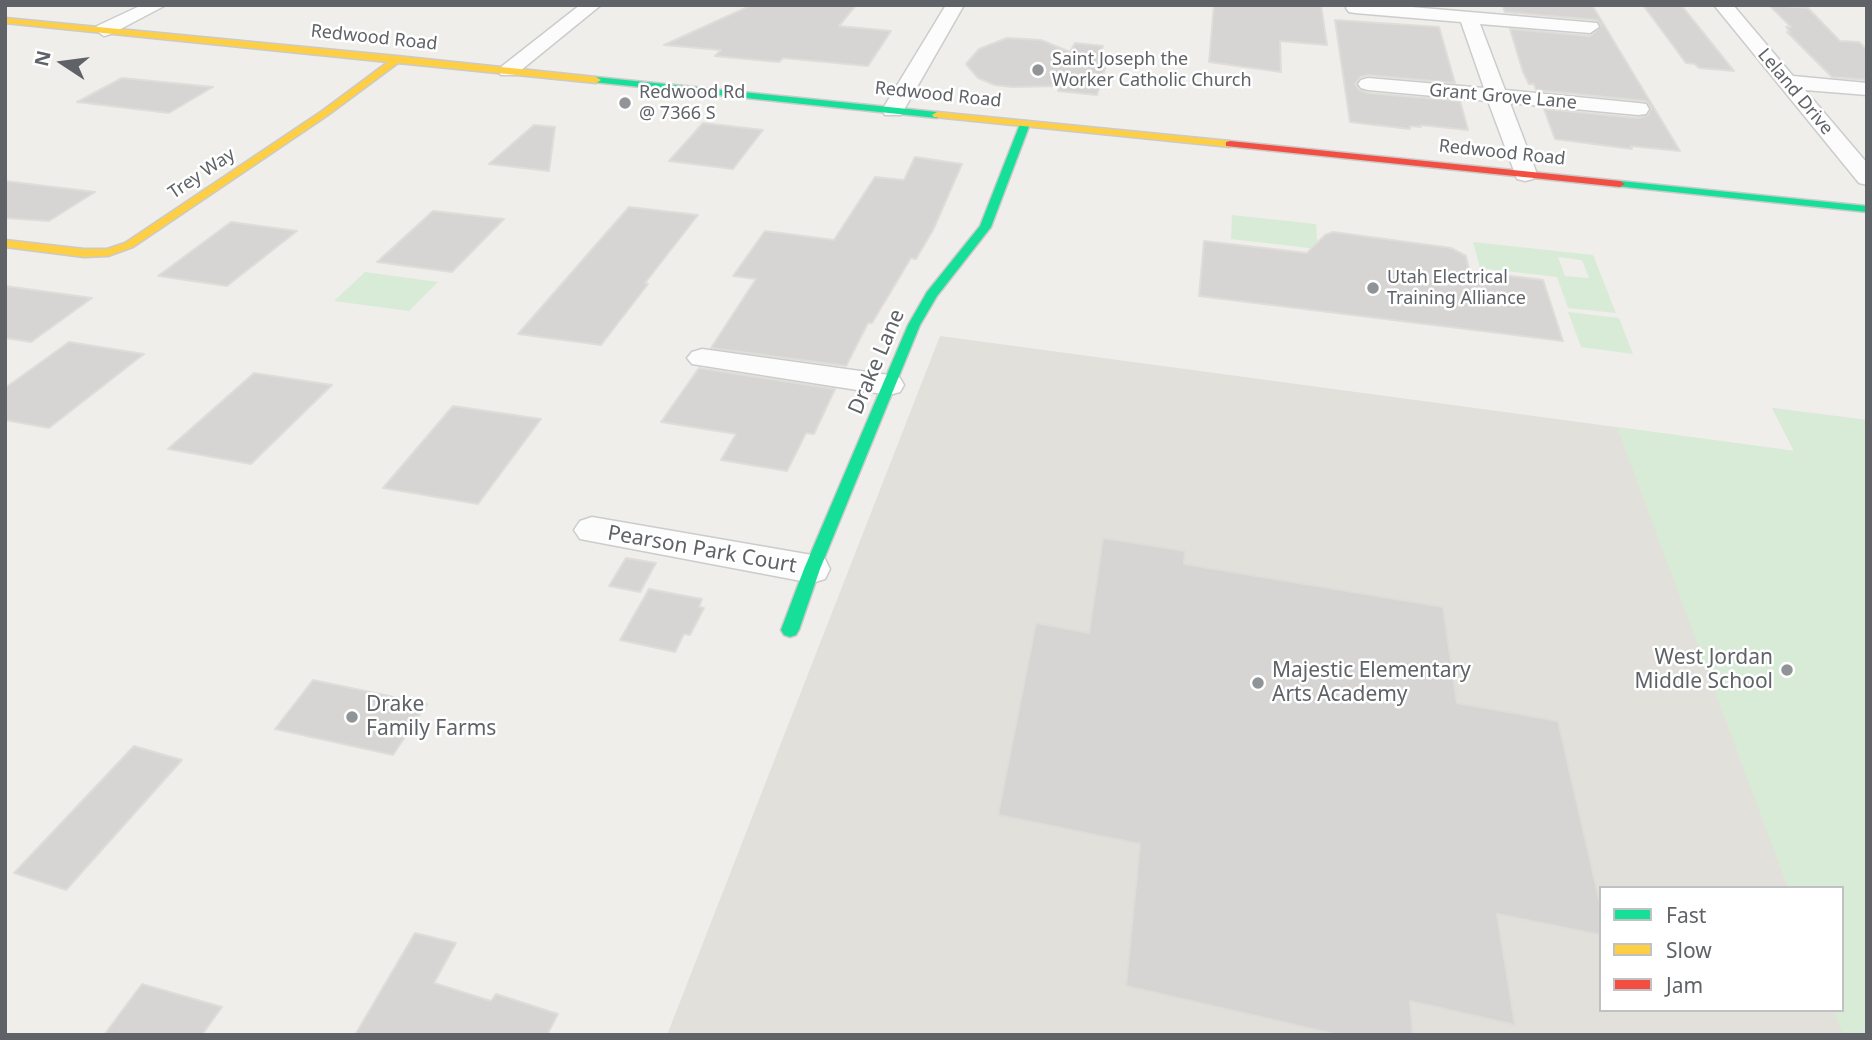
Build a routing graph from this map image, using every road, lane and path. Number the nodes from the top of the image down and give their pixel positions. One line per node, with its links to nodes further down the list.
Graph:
1 (157, 5): 10 (street)
2 (955, 5): 18 (street)
3 (1723, 5): 13 (street, Leland Drive)
4 (558, 6): 5 (street)
5 (589, 7): 12 (street)
6 (1356, 8): 7 (street)
7 (1469, 18): 9 (street); 16 (street)
8 (5, 20): 10 (main road, Redwood Road)
9 (1590, 27)
10 (104, 30): 11 (main road, Redwood Road)
11 (397, 60): 12 (main road, Redwood Road); 23 (main road, Trey Way)
12 (508, 71): 18 (main road, Redwood Road)
13 (1787, 82): 15 (street); 21 (street, Leland Drive)
14 (1368, 84): 16 (street, Grant Grove Lane)
15 (1867, 89)
16 (1497, 96): 17 (street, Grant Grove Lane); 20 (street)
17 (1638, 109)
18 (893, 110): 19 (main road, Redwood Road)
19 (1025, 124): 20 (main road, Redwood Road); 25 (main road, Drake Lane)
20 (1525, 174): 22 (main road, Redwood Road)
21 (1867, 178)
22 (1867, 209)
23 (5, 243)
24 (702, 358): 25 (street)
25 (889, 385): 27 (main road, Drake Lane)
26 (592, 530): 27 (street, Pearson Park Court)
27 (812, 569): 28 (main road, Drake Lane)
28 (790, 630)

